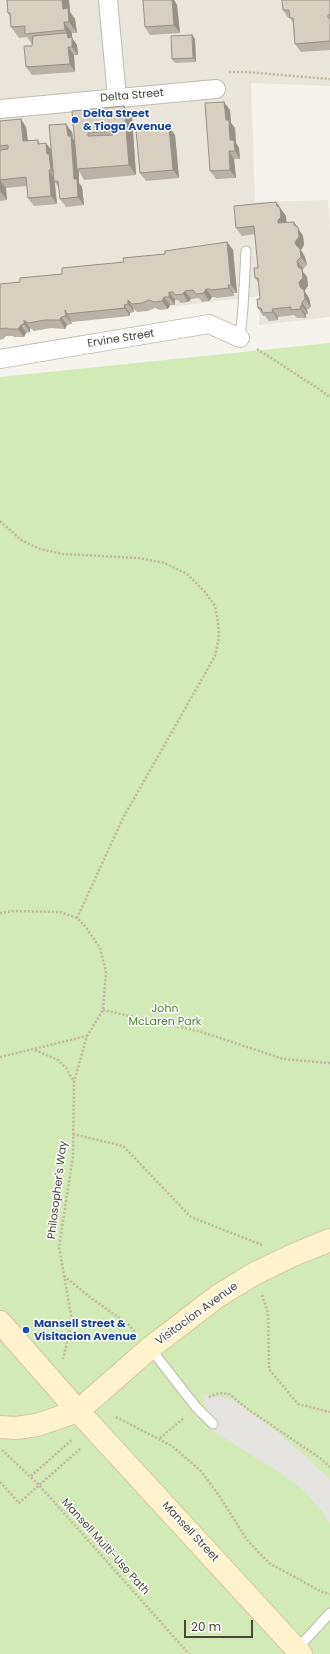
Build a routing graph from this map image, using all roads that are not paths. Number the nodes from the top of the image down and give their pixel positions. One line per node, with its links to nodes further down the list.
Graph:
1 (108, 0): 3 (street)
2 (216, 89): 3 (street, Delta Street)
3 (117, 97): 4 (street, Delta Street)
4 (0, 109)
5 (246, 251): 6 (lane)
6 (240, 338): 7 (street, Ervine Street)
7 (0, 359)
8 (330, 1240): 10 (street, Visitacion Avenue)
9 (0, 1322): 11 (street, Mansell Street)
10 (150, 1348): 11 (street, Visitacion Avenue); 12 (lane)
11 (89, 1422): 13 (street); 15 (street, Mansell Street)
12 (213, 1424)
13 (0, 1427)
14 (330, 1613): 15 (lane)
15 (299, 1652)

